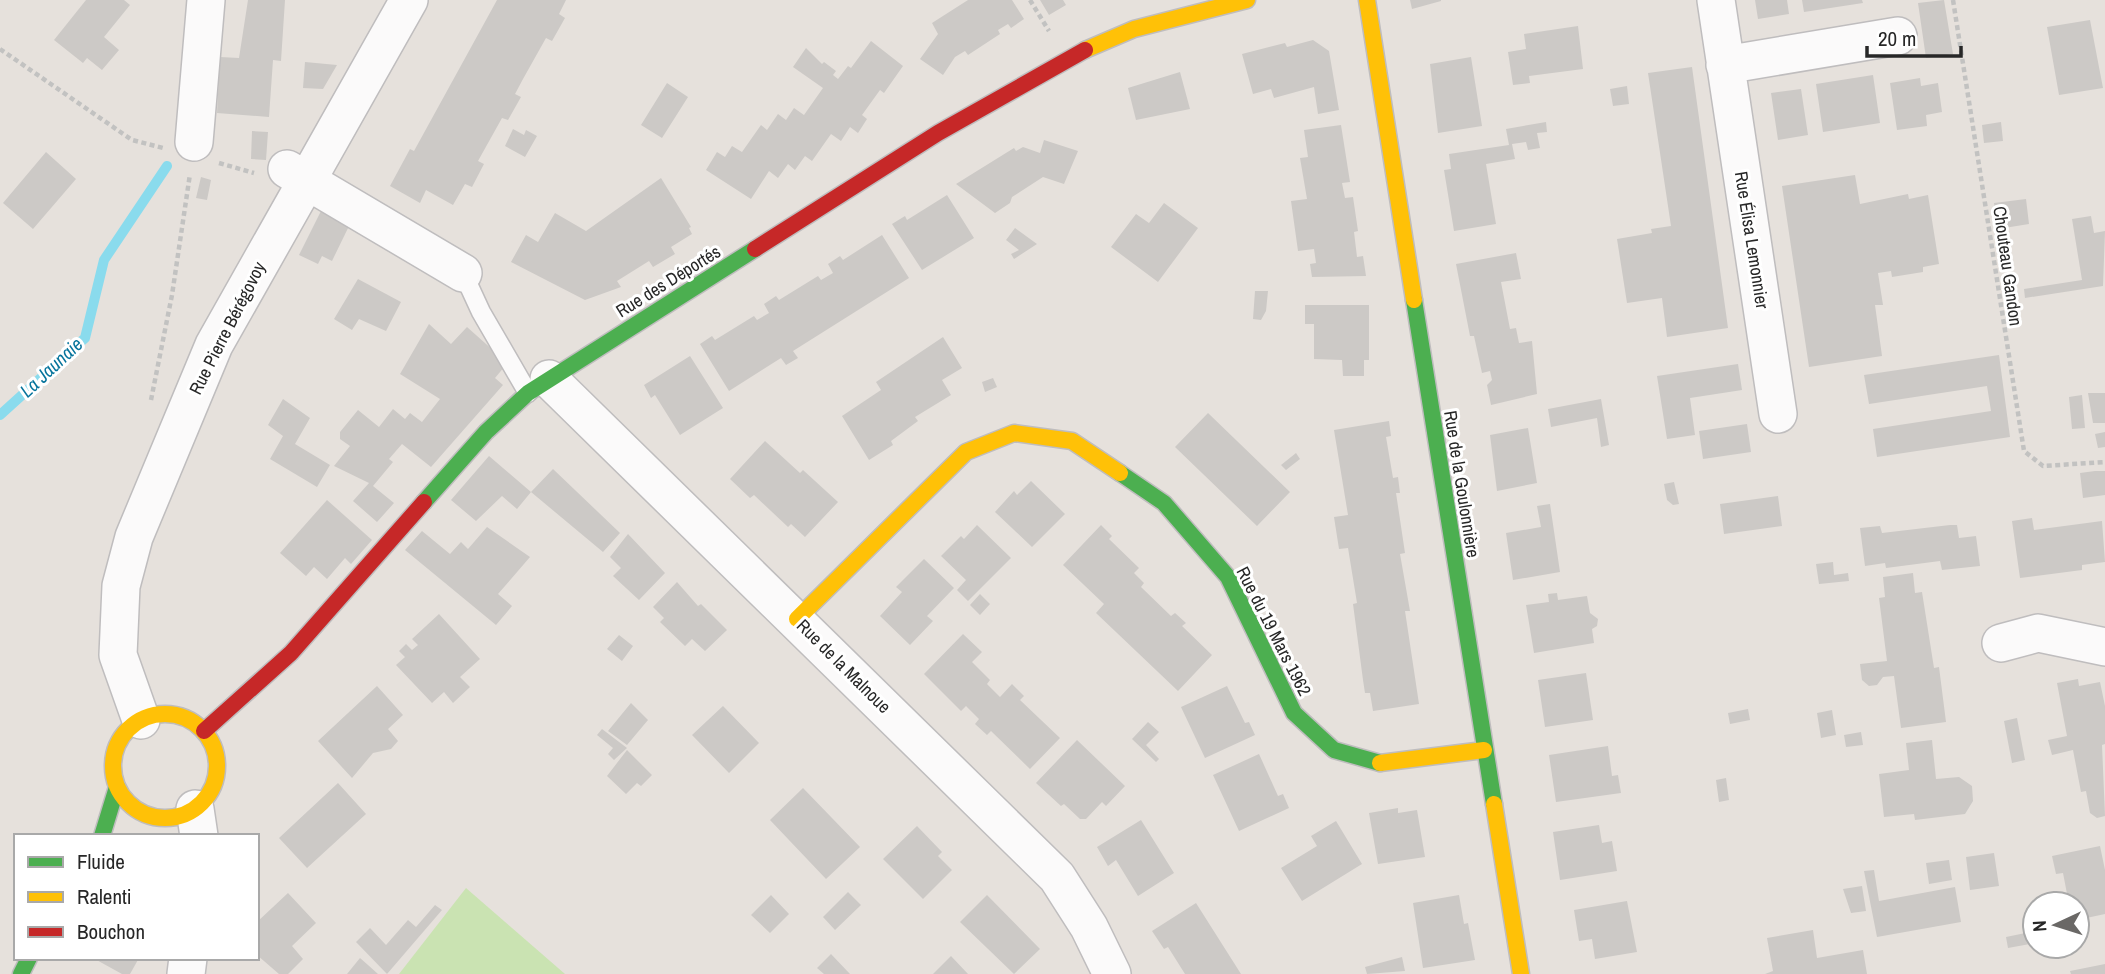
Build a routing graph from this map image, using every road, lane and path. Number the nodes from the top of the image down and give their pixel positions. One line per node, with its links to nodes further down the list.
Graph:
1 (206, 0): 10 (street)
2 (409, 0): 11 (street, Rue Pierre Bérégovoy)
3 (1247, 0): 13 (street, Rue des Déportés)
4 (1367, 0): 22 (street, Rue de la Goulonnière)
5 (1716, 0): 9 (street, Rue Élisa Lemonnier)
6 (1953, 0): 16 (path, Chouteau Gandon)
7 (1898, 36): 9 (street)
8 (0, 50): 10 (path)
9 (1725, 65): 15 (street, Rue Élisa Lemonnier)
10 (193, 149): 11 (path); 14 (path)
11 (298, 180): 12 (street); 20 (street, Rue Pierre Bérégovoy)
12 (463, 273): 13 (lane)
13 (539, 386): 17 (street, Rue de la Malnoue); 21 (street, Rue des Déportés)
14 (149, 406)
15 (1778, 414)
16 (2105, 462)
17 (797, 619): 22 (street, Rue du 19 Mars 1962); 28 (street, Rue de la Malnoue)
18 (2001, 643): 19 (street)
19 (2105, 647)
20 (141, 720): 21 (street); 23 (street)
21 (204, 731): 25 (street)
22 (1484, 750): 29 (street, Rue de la Goulonnière)
23 (117, 787): 24 (street); 27 (street)
24 (148, 816): 25 (street); 26 (street)
25 (197, 822)
26 (134, 829)
27 (103, 834)
28 (1112, 974)
29 (1521, 974)

